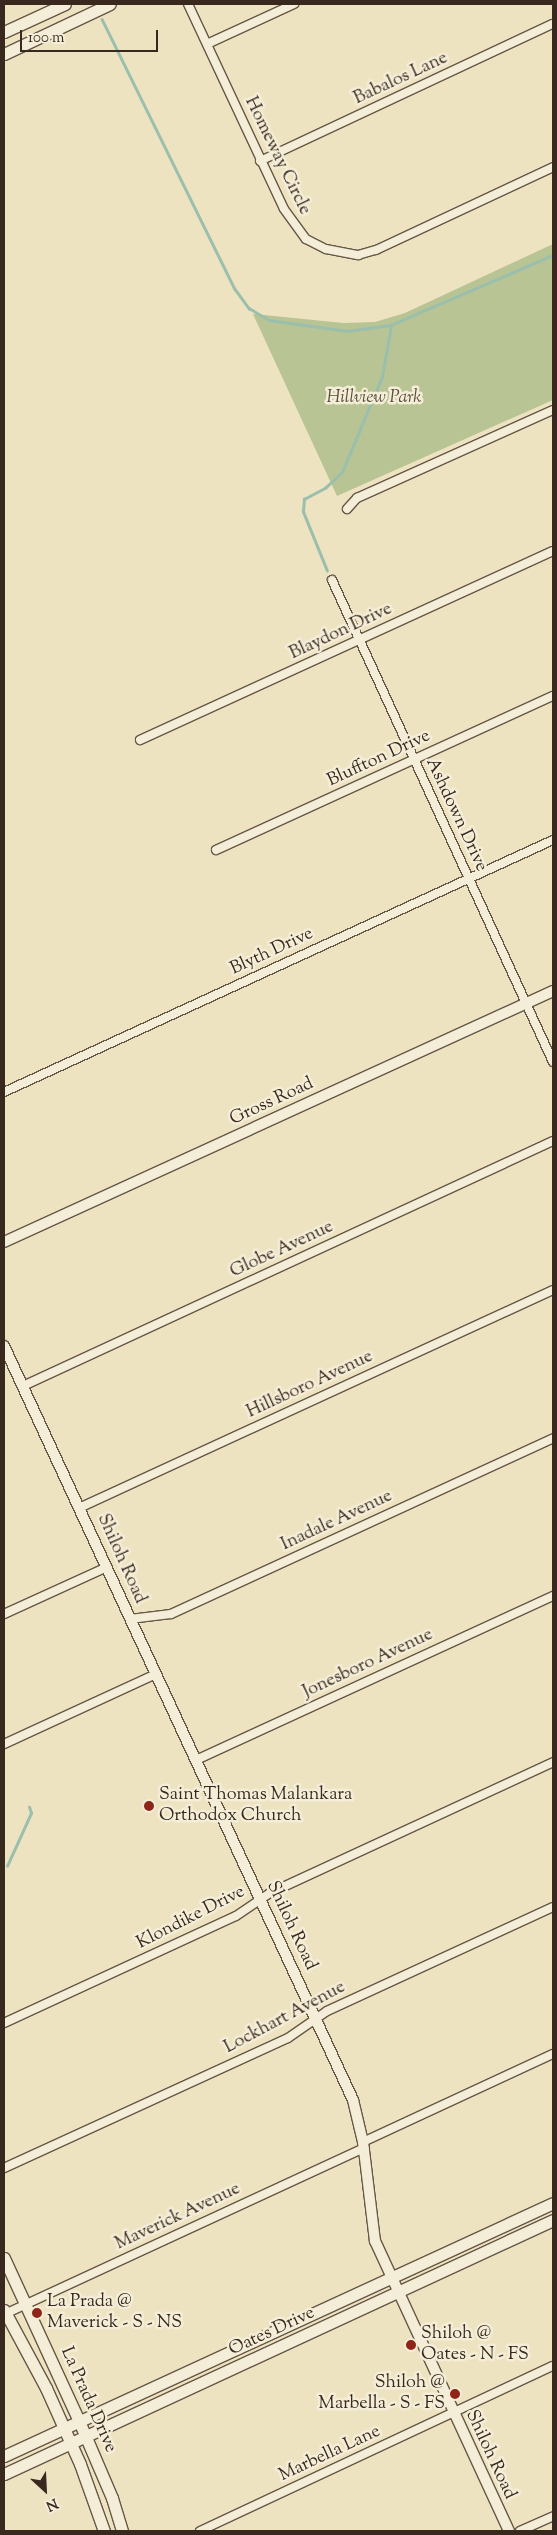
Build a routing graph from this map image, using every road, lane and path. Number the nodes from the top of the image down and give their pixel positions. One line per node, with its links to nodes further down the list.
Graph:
1 (65, 4): 6 (main road)
2 (110, 4): 8 (main road)
3 (188, 4): 7 (street, Homeway Circle)
4 (294, 4): 7 (street)
5 (553, 24): 9 (street, Babalos Lane)
6 (4, 32)
7 (207, 44): 9 (street, Homeway Circle)
8 (4, 54)
9 (260, 161): 10 (street, Homeway Circle)
10 (553, 167)
11 (553, 410): 12 (street)
12 (347, 509)
13 (553, 551): 15 (street, Blaydon Drive)
14 (332, 580): 15 (street, Ashdown Drive)
15 (360, 640): 17 (street, Blaydon Drive); 18 (street, Ashdown Drive)
16 (553, 696): 18 (street, Bluffton Drive)
17 (140, 740)
18 (414, 759): 20 (street, Bluffton Drive); 21 (street, Ashdown Drive)
19 (553, 840): 21 (street, Blyth Drive)
20 (216, 850)
21 (469, 879): 23 (street, Ashdown Drive); 25 (street, Blyth Drive)
22 (553, 991): 23 (street, Gross Road)
23 (526, 1003): 24 (street, Ashdown Drive); 27 (street, Gross Road)
24 (553, 1062)
25 (4, 1092)
26 (553, 1141): 30 (street, Globe Avenue)
27 (4, 1242)
28 (553, 1290): 32 (street, Hillsboro Avenue)
29 (4, 1346): 30 (street, Shiloh Road)
30 (23, 1386): 32 (street, Shiloh Road)
31 (553, 1438): 36 (street, Inadale Avenue)
32 (80, 1508): 33 (street, Shiloh Road)
33 (107, 1567): 35 (street); 36 (street, Shiloh Road)
34 (553, 1596): 39 (street, Jonesboro Avenue)
35 (4, 1614)
36 (130, 1619): 37 (street, Shiloh Road)
37 (156, 1674): 38 (street); 39 (street, Shiloh Road)
38 (4, 1744)
39 (196, 1760): 41 (street, Shiloh Road)
40 (553, 1762): 41 (street, Klondike Drive)
41 (261, 1899): 43 (street, Shiloh Road); 44 (street, Klondike Drive)
42 (553, 1907): 43 (street, Lockhart Avenue)
43 (316, 2018): 46 (street, Shiloh Road); 47 (street, Lockhart Avenue)
44 (4, 2023)
45 (553, 2054): 46 (street, Maverick Avenue)
46 (364, 2145): 51 (street, Shiloh Road); 53 (street, Maverick Avenue)
47 (4, 2168)
48 (553, 2203): 51 (main road, Oates Drive)
49 (553, 2220): 52 (main road, Oates Drive)
50 (4, 2258): 53 (main road, La Prada Drive)
51 (389, 2277): 52 (street, Shiloh Road); 57 (main road, Oates Drive)
52 (397, 2293): 56 (street, Shiloh Road); 59 (main road, Oates Drive)
53 (25, 2304): 54 (street, Maverick Avenue); 57 (main road, La Prada Drive)
54 (5, 2312): 58 (main road, La Prada Drive)
55 (553, 2366): 56 (street, Marbella Lane)
56 (453, 2414): 66 (street, Marbella Lane); 67 (street, Shiloh Road)
57 (79, 2421): 58 (main road, Oates Drive); 59 (main road, La Prada Drive)
58 (64, 2428): 60 (main road, La Prada Drive); 61 (main road, Oates Drive)
59 (86, 2437): 60 (main road, Oates Drive); 65 (main road, La Prada Drive)
60 (71, 2444): 62 (main road, Oates Drive); 64 (main road, La Prada Drive)
61 (4, 2456)
62 (4, 2474)
63 (553, 2516): 68 (street)
64 (104, 2531)
65 (122, 2531)
66 (200, 2531)
67 (509, 2531)
68 (520, 2531)

